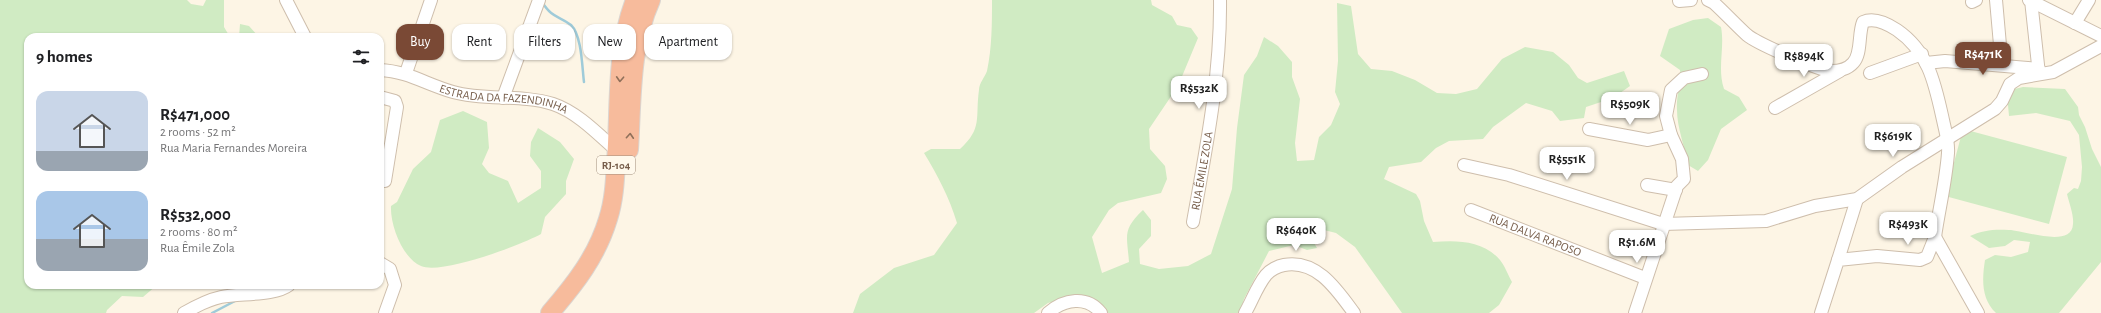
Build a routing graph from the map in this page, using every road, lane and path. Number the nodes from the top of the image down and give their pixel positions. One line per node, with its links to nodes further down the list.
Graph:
1 (286, 0): 12 (street)
2 (431, 0): 20 (street)
3 (634, 0): 29 (highway, RJ-104, one-way to 29)
4 (651, 0): 46 (highway, RJ-104, one-way to 4)
5 (1220, 0): 36 (street, RUA ÊMILE ZOLA)
6 (1708, 0): 17 (street)
7 (1996, 0): 14 (street)
8 (2030, 0): 11 (street); 19 (street)
9 (2089, 0): 11 (street)
10 (538, 3): 24 (street)
11 (2076, 23): 13 (street)
12 (304, 33)
13 (2101, 36)
14 (2000, 45)
15 (2101, 46): 19 (street)
16 (1924, 59): 17 (street); 19 (street); 21 (street); 28 (street)
17 (1845, 69): 25 (street)
18 (384, 70): 20 (street, ESTRADA DA FAZENDINHA)
19 (2039, 72): 28 (street)
20 (406, 73): 24 (street, ESTRADA DA FAZENDINHA)
21 (1870, 73)
22 (1702, 74): 27 (street)
23 (384, 98): 31 (street)
24 (503, 98): 29 (street, ESTRADA DA FAZENDINHA)
25 (1775, 108)
26 (1589, 129): 27 (street)
27 (1671, 135): 33 (street)
28 (1947, 139): 34 (street); 38 (street)
29 (617, 151): 45 (highway, RJ-104)
30 (1464, 165): 37 (street)
31 (385, 180)
32 (1647, 185): 33 (street)
33 (1676, 190): 37 (street)
34 (1857, 199): 37 (street); 39 (street)
35 (1471, 210): 41 (street, RUA DALVA RAPOSO)
36 (1193, 222)
37 (1663, 224): 41 (street)
38 (1935, 237): 39 (street); 53 (street)
39 (1838, 260): 52 (street)
40 (384, 265): 44 (street)
41 (1645, 278): 51 (street)
42 (273, 289): 43 (street)
43 (184, 313)
44 (385, 313)
45 (550, 313)
46 (566, 313)
47 (1048, 313): 48 (street)
48 (1101, 313)
49 (1245, 313): 50 (street)
50 (1354, 313)
51 (1635, 313)
52 (1821, 313)
53 (1978, 313)

